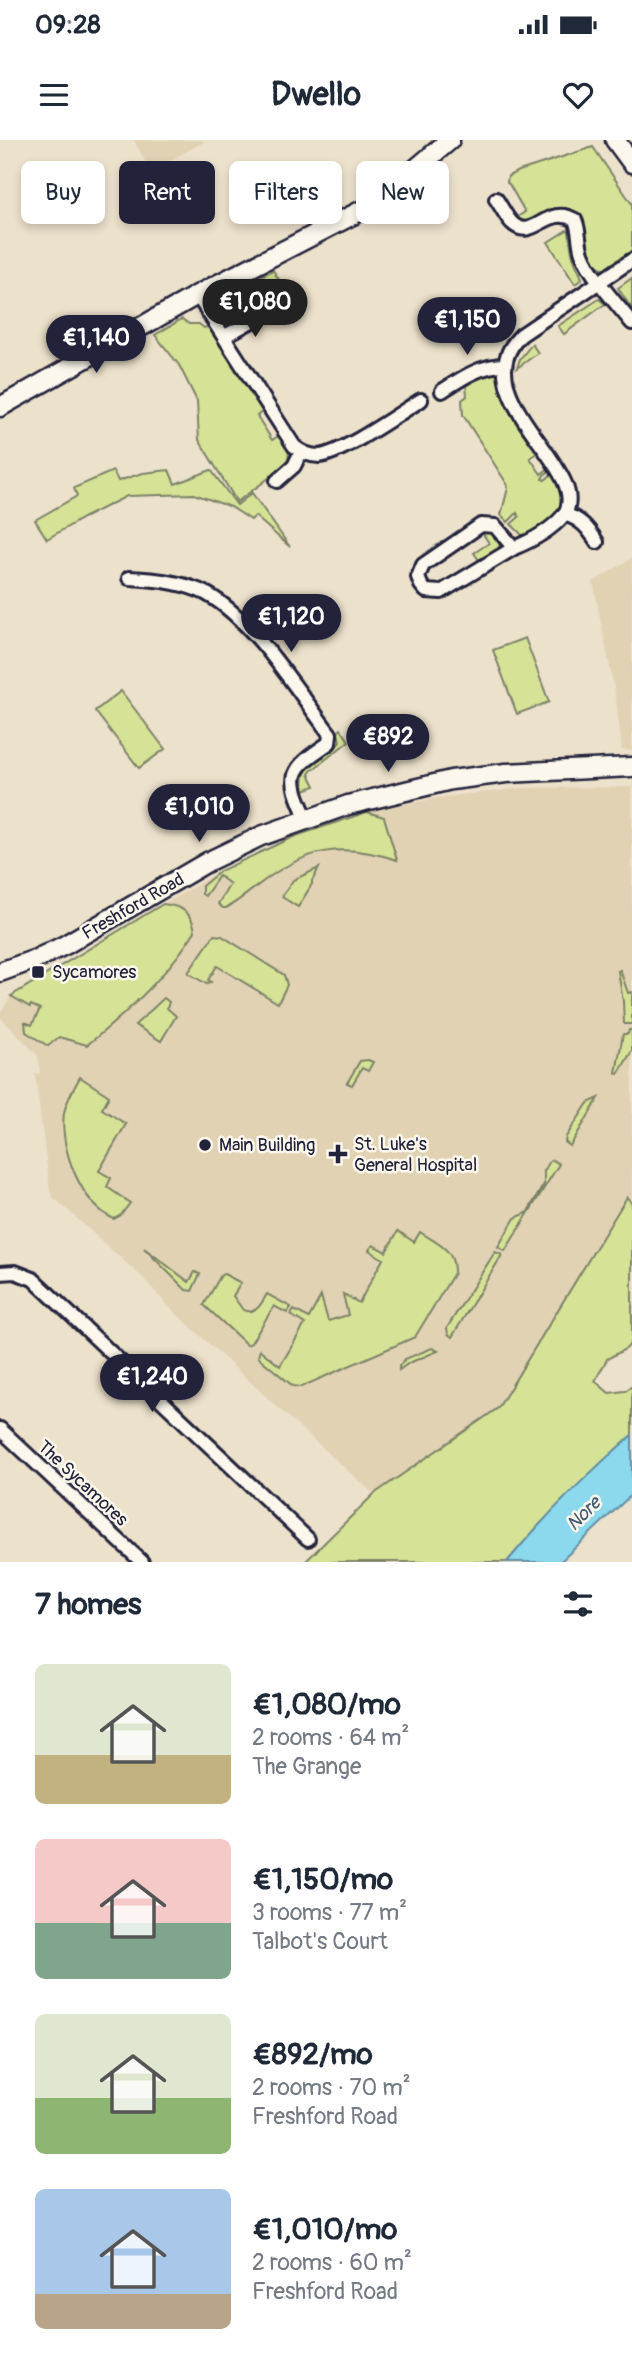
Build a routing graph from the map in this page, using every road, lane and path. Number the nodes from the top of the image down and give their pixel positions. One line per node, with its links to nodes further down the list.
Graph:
1 (450, 140): 7 (main road)
2 (615, 140): 3 (main road)
3 (632, 163)
4 (496, 199): 6 (street)
5 (632, 260): 6 (street)
6 (600, 281): 9 (street); 11 (street)
7 (197, 295): 10 (street); 14 (main road)
8 (268, 312): 10 (street)
9 (632, 323)
10 (225, 336): 15 (street)
11 (505, 365): 12 (street); 17 (street)
12 (450, 390)
13 (421, 400): 15 (street)
14 (0, 407)
15 (301, 452): 16 (street)
16 (277, 481)
17 (564, 514): 18 (street); 19 (street)
18 (597, 542)
19 (514, 548): 19 (street)
20 (129, 578): 22 (street)
21 (632, 767): 22 (main road, Freshford Road)
22 (307, 819): 23 (main road, Freshford Road)
23 (0, 972)
24 (0, 1273): 26 (street)
25 (0, 1429): 27 (street, The Sycamores)
26 (308, 1539)
27 (142, 1562)

